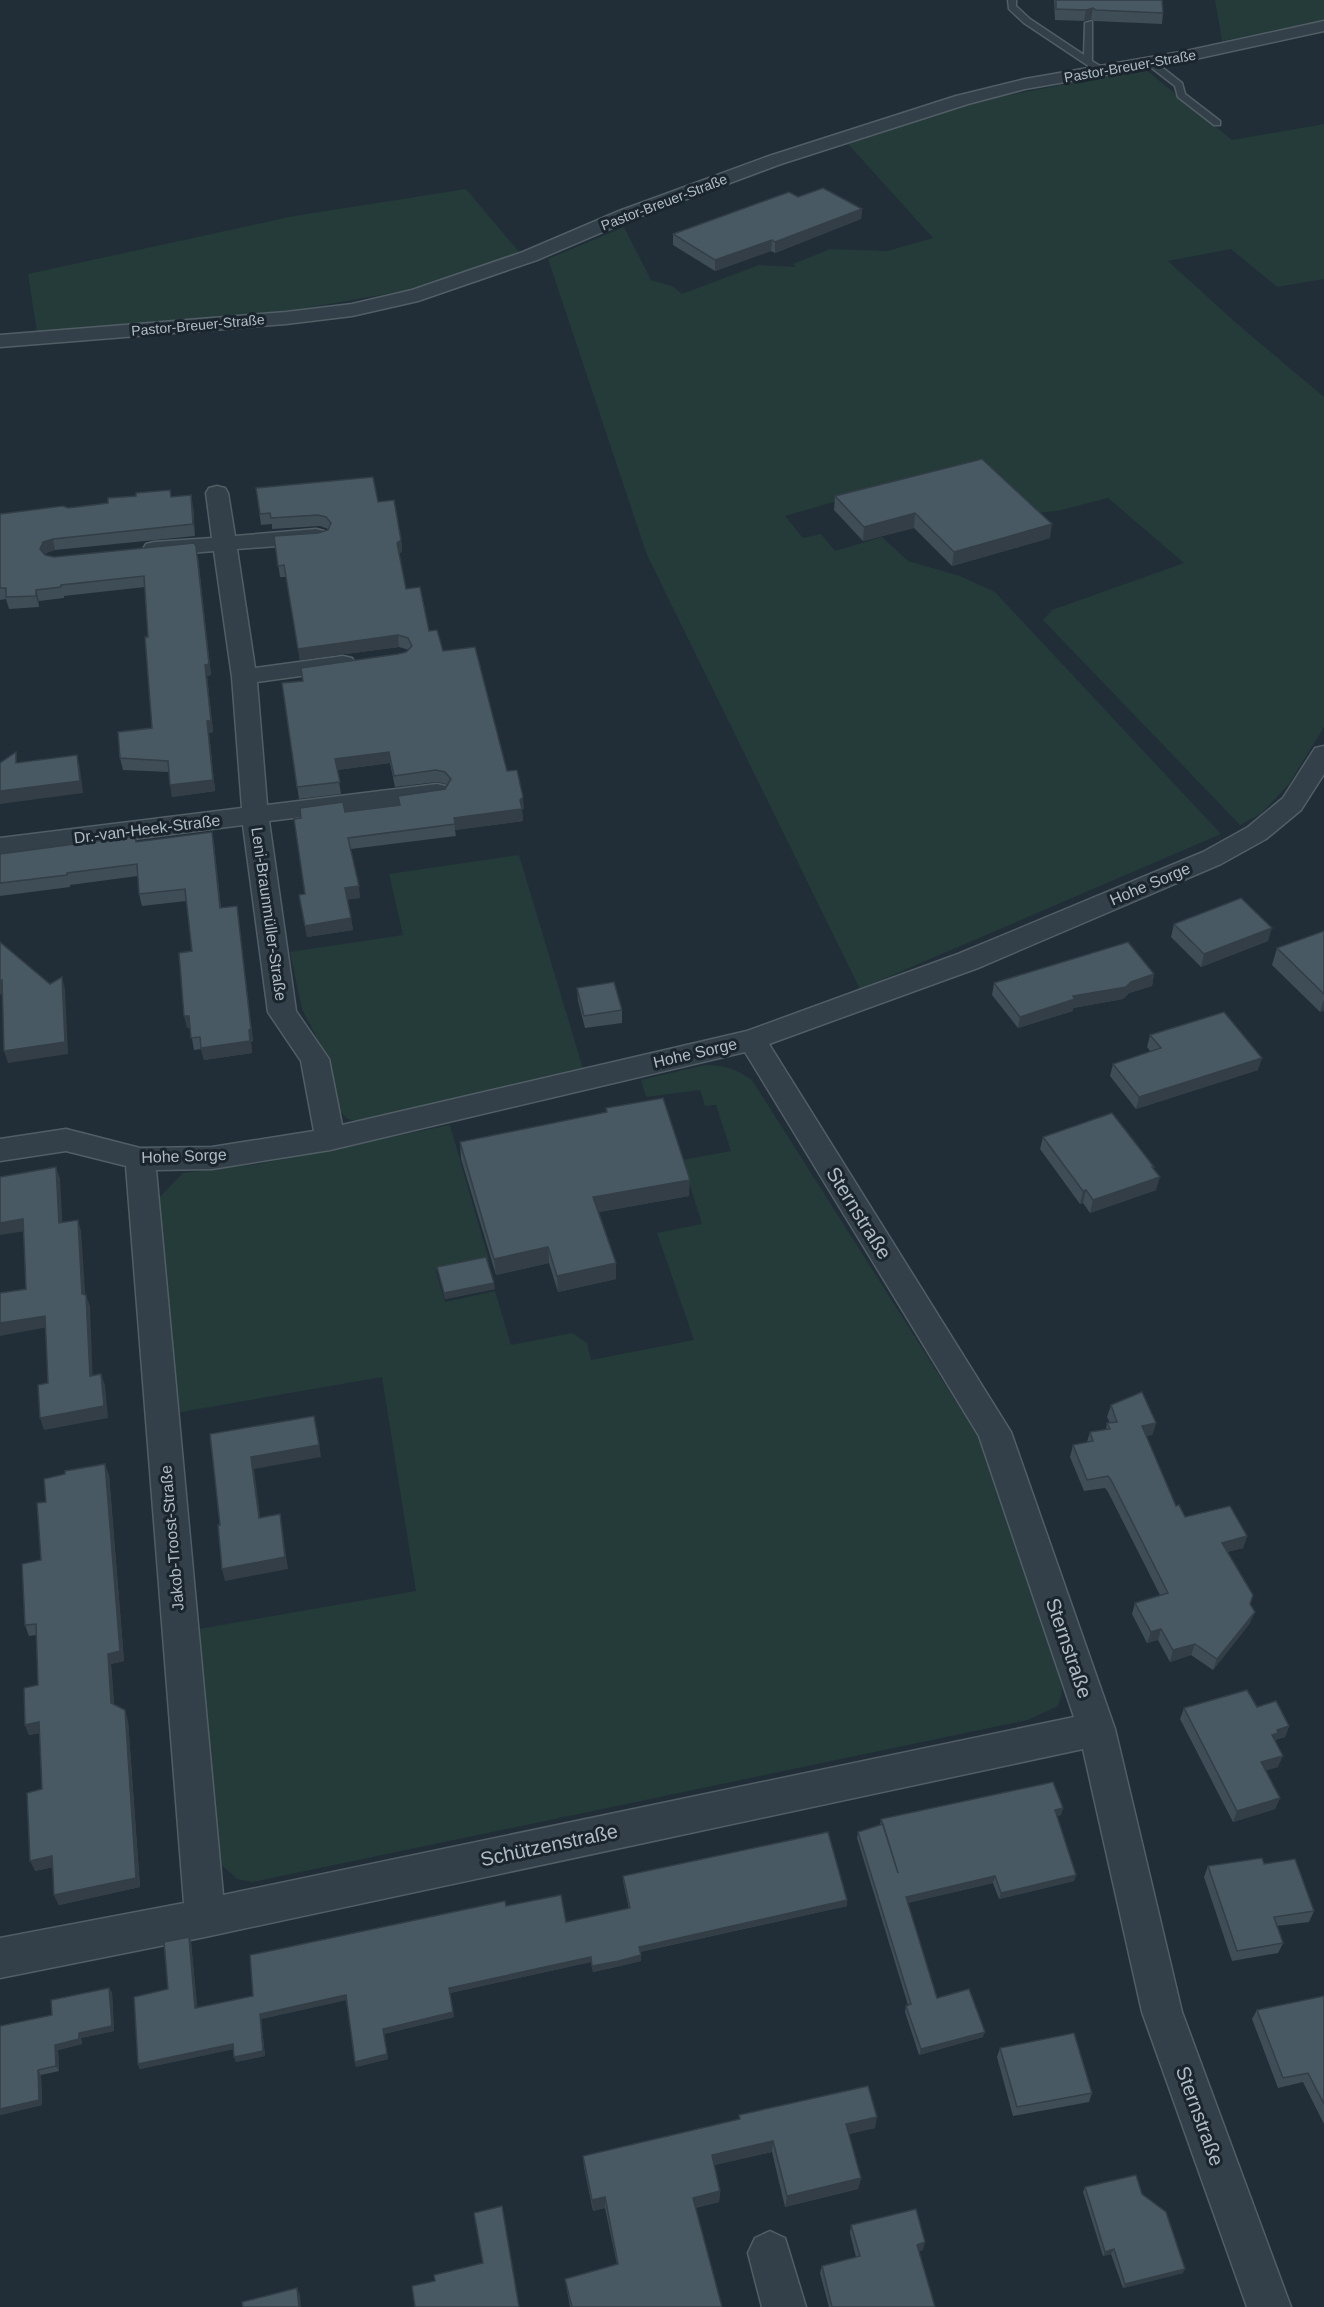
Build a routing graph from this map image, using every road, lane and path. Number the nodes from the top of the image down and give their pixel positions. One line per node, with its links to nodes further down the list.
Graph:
1 (1012, 0): 5 (lane)
2 (1089, 23): 5 (lane)
3 (1324, 27): 4 (street, Pastor-Breuer-Straße)
4 (1150, 63): 5 (street, Pastor-Breuer-Straße); 6 (lane)
5 (1095, 66): 7 (street, Pastor-Breuer-Straße)
6 (1217, 123)
7 (0, 341)
8 (217, 493): 10 (street, Leni-Braunmüller-Straße)
9 (319, 535): 10 (street)
10 (224, 542): 11 (street); 13 (street, Leni-Braunmüller-Straße)
11 (134, 551)
12 (366, 660): 13 (street)
13 (244, 677): 16 (street, Leni-Braunmüller-Straße)
14 (1324, 754): 18 (street, Hohe Sorge)
15 (437, 792): 16 (street, Dr.-van-Heek-Straße)
16 (255, 815): 17 (street, Dr.-van-Heek-Straße); 19 (street, Leni-Braunmüller-Straße)
17 (0, 847)
18 (752, 1040): 19 (street, Hohe Sorge); 22 (street, Sternstraße)
19 (330, 1139): 21 (street, Hohe Sorge)
20 (0, 1150): 21 (street, Hohe Sorge)
21 (140, 1159): 23 (street, Jakob-Troost-Straße)
22 (1097, 1728): 23 (street, Schützenstraße); 27 (street, Sternstraße)
23 (205, 1918): 24 (street, Schützenstraße)
24 (0, 1958)
25 (770, 2253): 26 (street)
26 (784, 2307)
27 (1269, 2307)

